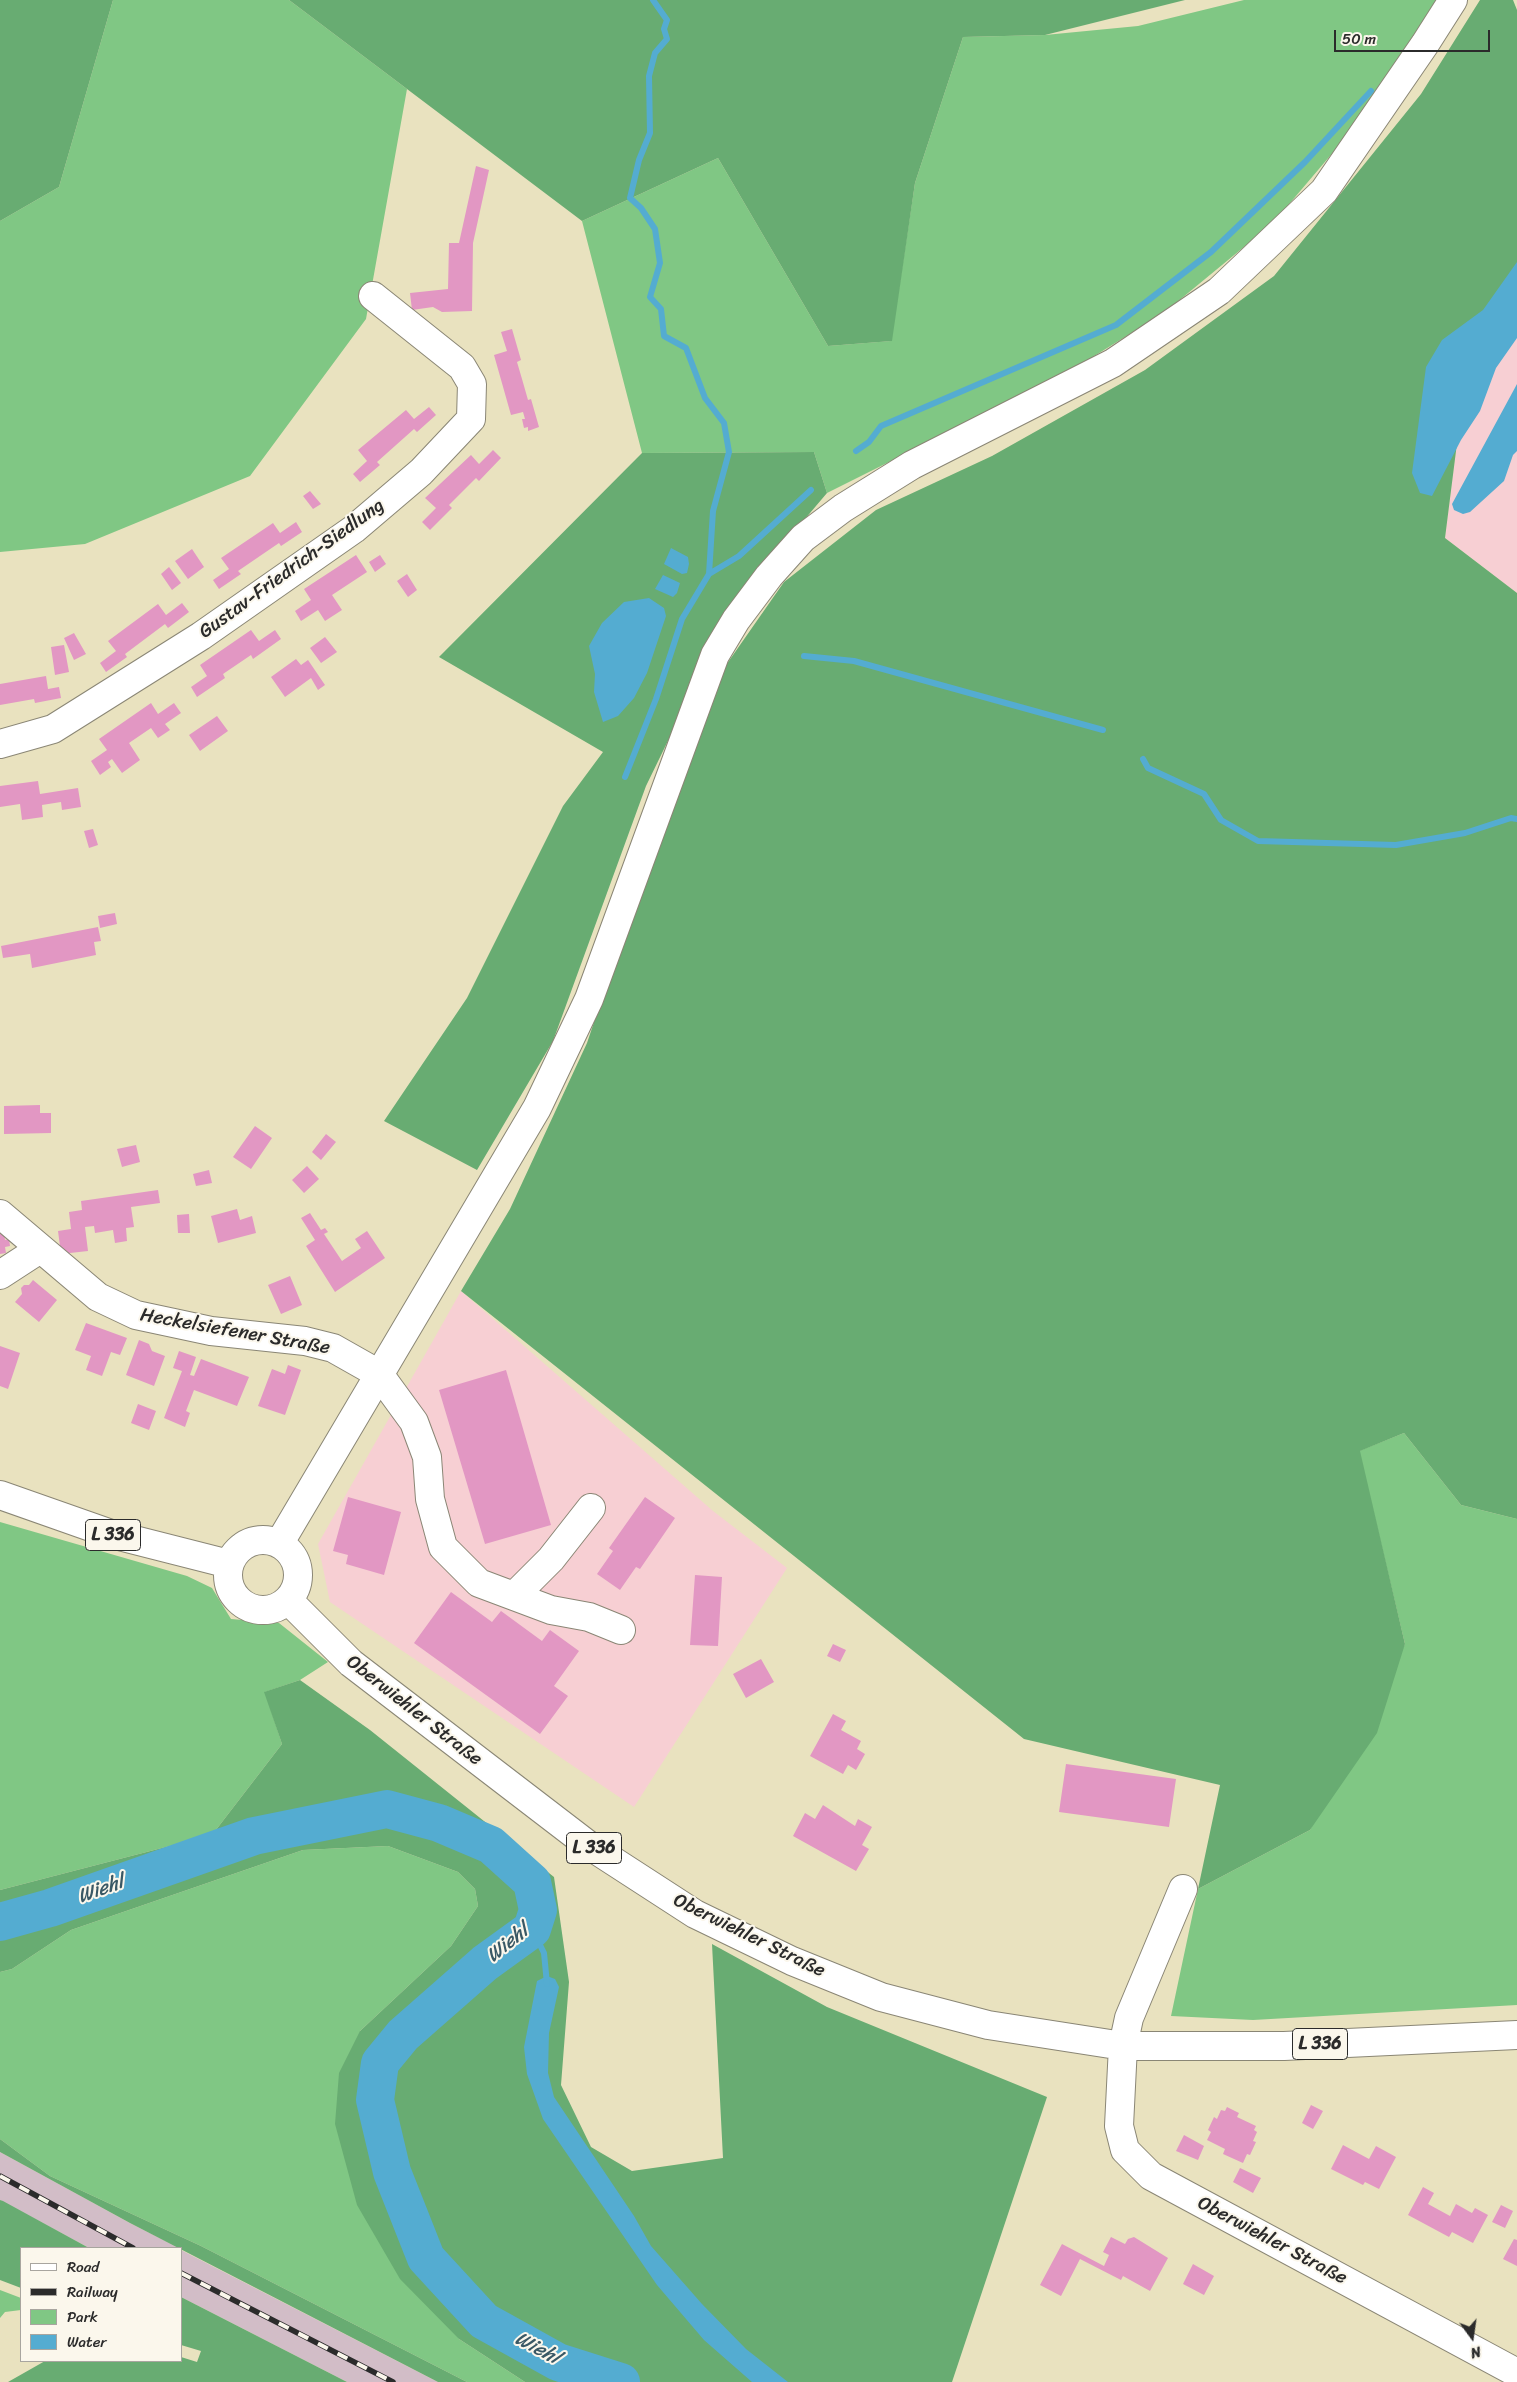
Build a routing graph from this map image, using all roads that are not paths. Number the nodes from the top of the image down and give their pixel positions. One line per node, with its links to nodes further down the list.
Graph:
1 (1453, 0): 7 (main road)
2 (373, 296): 3 (main road, Gustav-Friedrich-Siedlung)
3 (0, 744)
4 (0, 1214): 5 (main road, Heckelsiefener Straße)
5 (40, 1249): 6 (main road); 7 (main road, Heckelsiefener Straße)
6 (0, 1275)
7 (379, 1374): 10 (main road); 12 (main road)
8 (0, 1495): 11 (main road, L 336)
9 (591, 1508): 12 (main road)
10 (279, 1544): 11 (main road); 13 (main road)
11 (230, 1564): 13 (main road)
12 (514, 1596): 14 (main road)
13 (288, 1600): 17 (main road, Oberwiehler Straße / L 336)
14 (621, 1630)
15 (1183, 1889): 17 (main road)
16 (1517, 2035): 17 (main road, Oberwiehler Straße / L 336)
17 (1123, 2046): 18 (main road, Oberwiehler Straße)
18 (1517, 2373)

